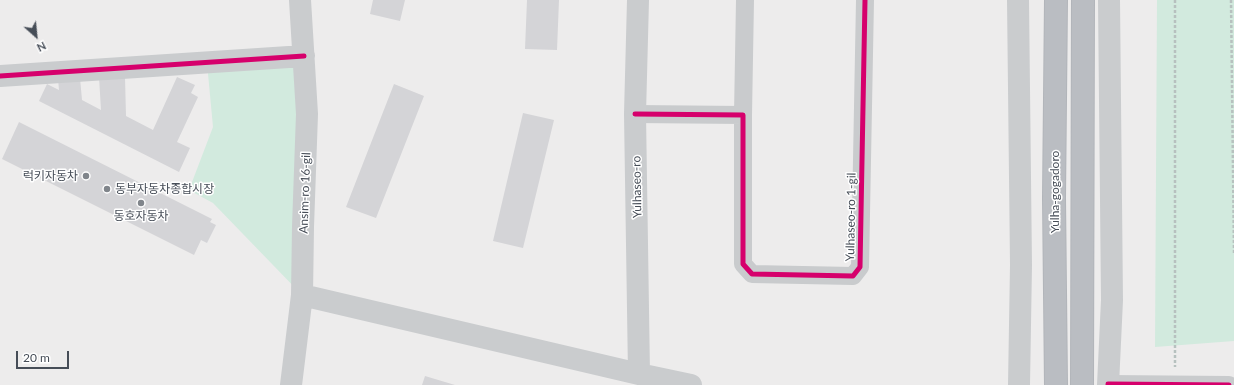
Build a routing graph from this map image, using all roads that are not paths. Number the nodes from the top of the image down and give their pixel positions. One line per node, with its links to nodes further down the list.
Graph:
1 (300, 0): 9 (main road, Ansim-ro 16-gil)
2 (638, 0): 11 (main road, Yulhaseo-ro)
3 (745, 0): 12 (street, Yulhaseo-ro 1-gil)
4 (865, 0): 12 (street, Yulhaseo-ro 1-gil)
5 (1018, 0): 18 (main road)
6 (1056, 0): 19 (highway, Yulha-gogadoro)
7 (1083, 0): 20 (highway)
8 (1109, 0): 21 (main road)
9 (304, 56): 10 (main road); 13 (main road, Ansim-ro 16-gil)
10 (0, 76)
11 (636, 114): 12 (street); 14 (main road, Yulhaseo-ro)
12 (744, 115)
13 (302, 296): 14 (main road); 16 (main road, Ansim-ro 16-gil)
14 (640, 374): 17 (main road)
15 (1175, 384): 21 (street); 22 (street)
16 (291, 385)
17 (691, 385)
18 (1019, 385)
19 (1056, 385)
20 (1082, 385)
21 (1105, 385)
22 (1229, 385)

